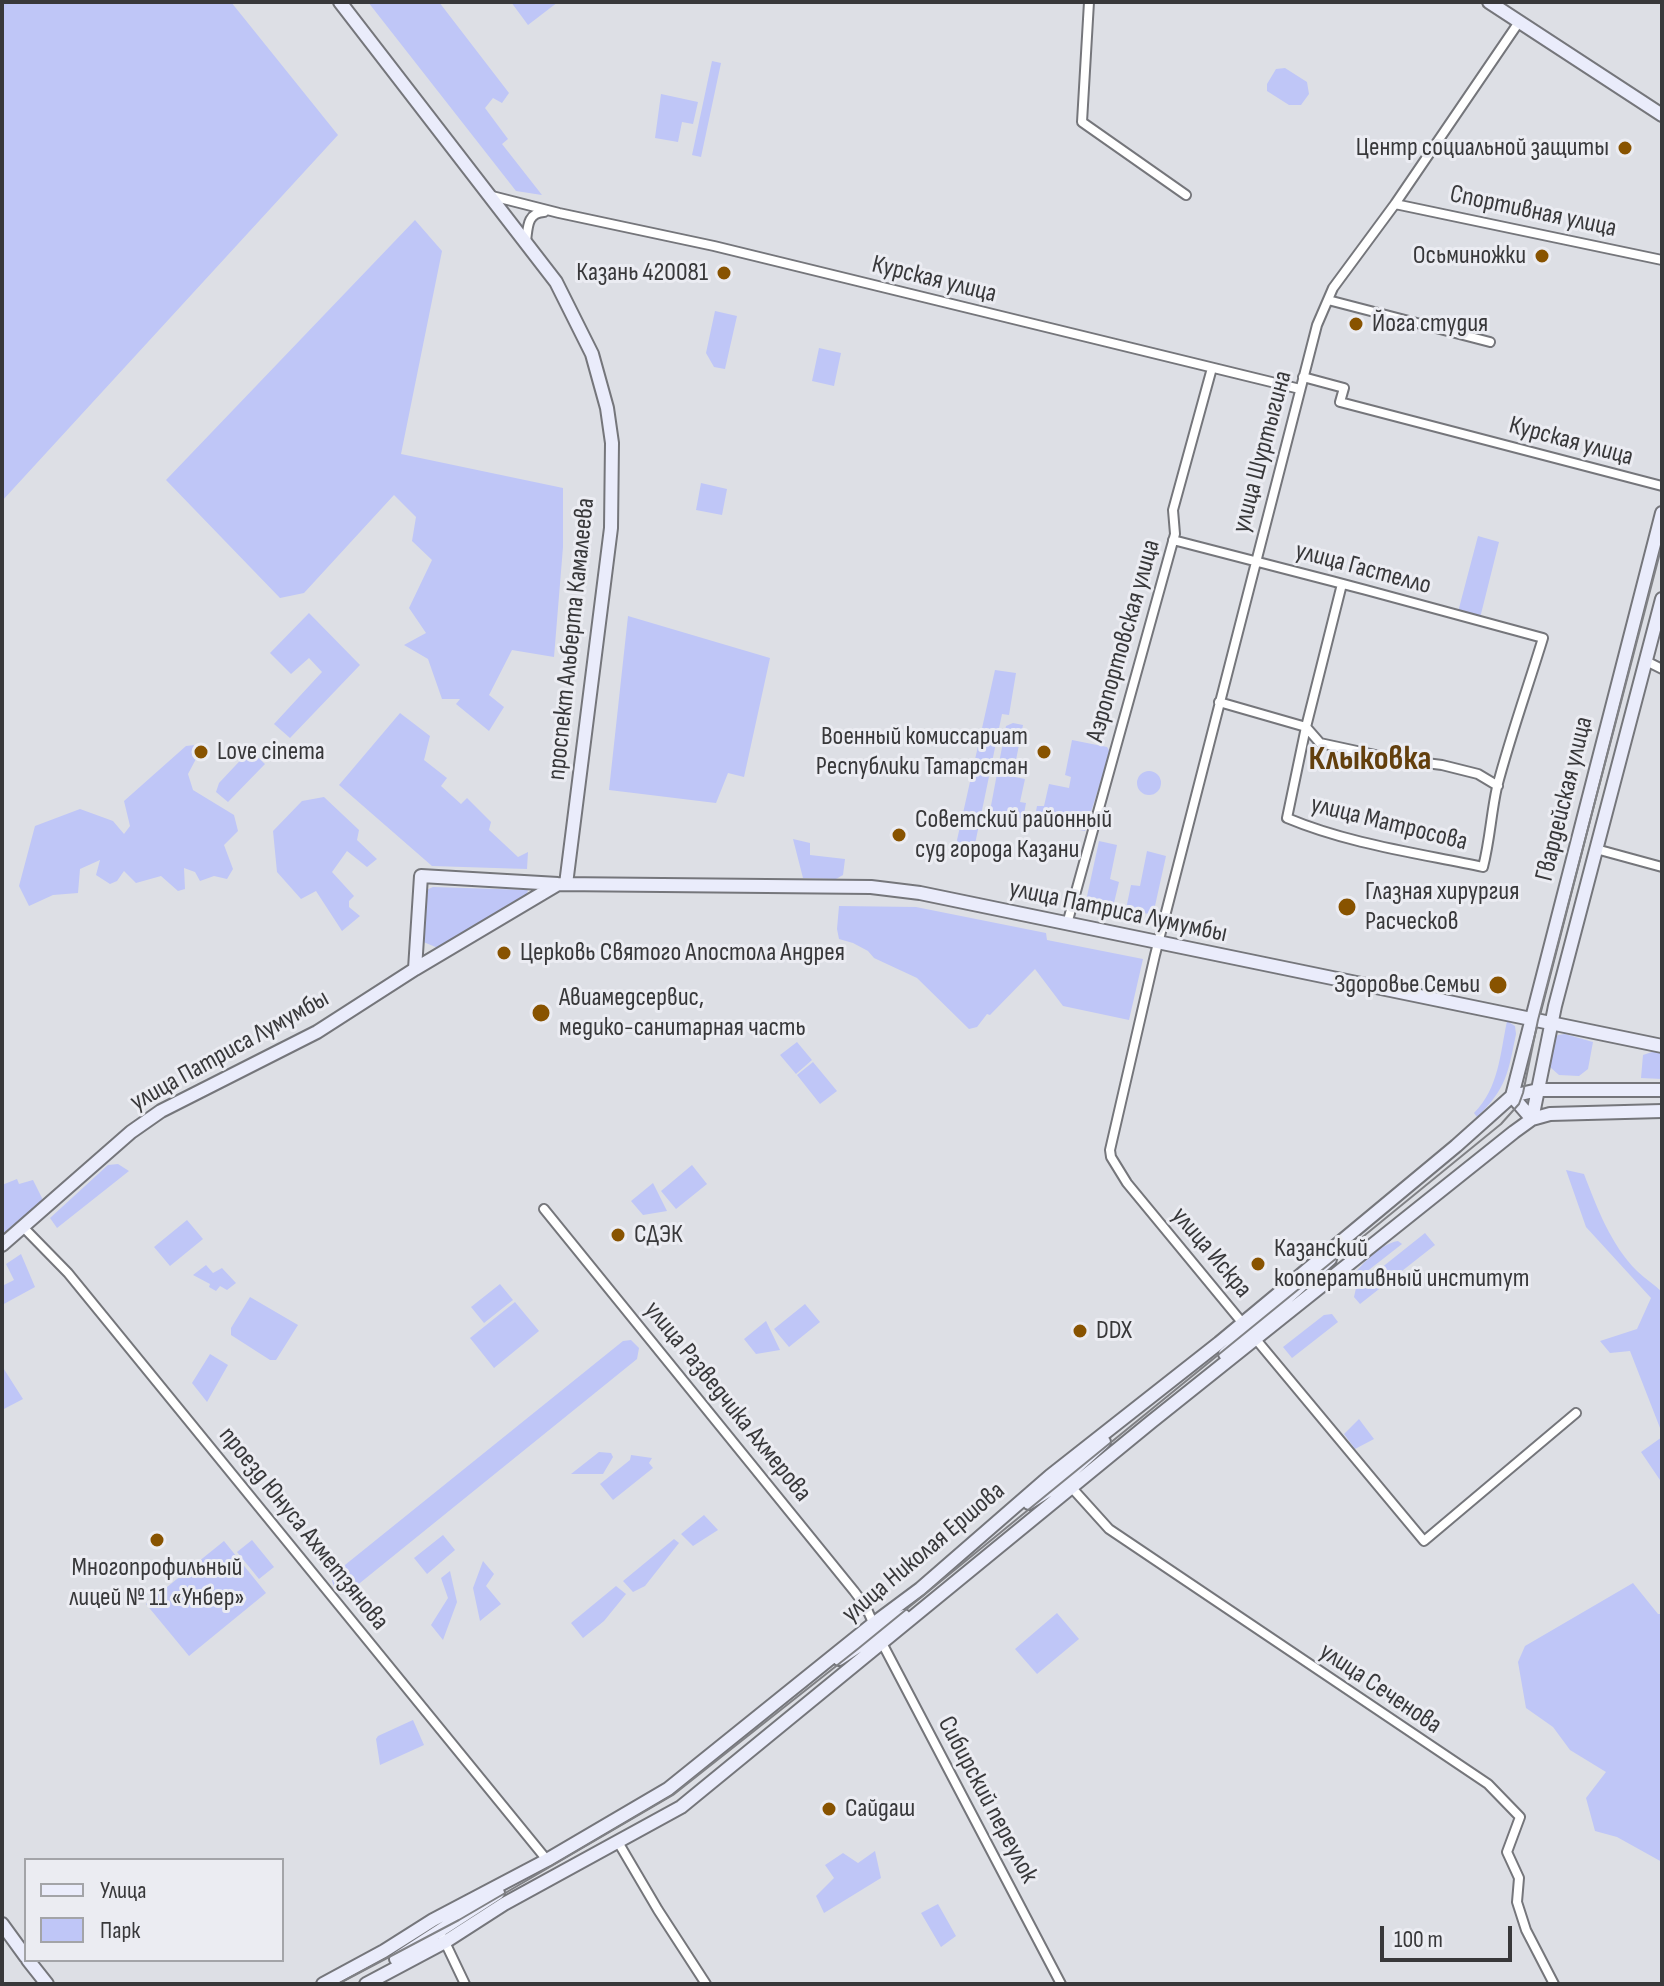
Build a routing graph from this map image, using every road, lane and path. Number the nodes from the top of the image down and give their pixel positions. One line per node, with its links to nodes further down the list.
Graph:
1 (340, 2): 7 (main road, проспект Альберта Камалеева)
2 (1089, 2): 6 (street)
3 (1489, 2): 4 (main road)
4 (1519, 22): 5 (main road); 8 (street, улица Шуртыгина)
5 (1662, 115)
6 (1186, 195)
7 (491, 196): 9 (street, Курская улица); 10 (main road, проспект Альберта Камалеева)
8 (1395, 204): 11 (street, Спортивная улица); 12 (street, улица Шуртыгина)
9 (559, 213): 10 (street); 14 (street, Курская улица)
10 (526, 241): 30 (main road, проспект Альберта Камалеева)
11 (1662, 260)
12 (1328, 300): 13 (street); 15 (street, улица Шуртыгина)
13 (1490, 342)
14 (1212, 368): 16 (street, Курская улица); 19 (street, Аэропортовская улица)
15 (1303, 377): 16 (street, улица Шуртыгина); 17 (street, Курская улица)
16 (1300, 389): 20 (street, улица Шуртыгина)
17 (1662, 486)
18 (1662, 513): 36 (main road, Гвардейская улица)
19 (1173, 540): 20 (street, улица Гастелло); 31 (street, Аэропортовская улица)
20 (1255, 561): 21 (street, улица Гастелло); 25 (street, улица Шуртыгина)
21 (1342, 584): 26 (street); 27 (street, улица Гастелло)
22 (1662, 599): 23 (main road, Гвардейская улица)
23 (1646, 661): 24 (street); 28 (main road, Гвардейская улица)
24 (1662, 669)
25 (1219, 702): 26 (street); 33 (street, улица Шуртыгина)
26 (1306, 727): 27 (street); 27 (street, улица Матросова)
27 (1498, 786)
28 (1596, 849): 29 (street); 37 (main road, Гвардейская улица)
29 (1662, 867)
30 (562, 884): 31 (main road, улица Патриса Лумумбы); 32 (main road, улица Патриса Лумумбы); 34 (main road, улица Патриса Лумумбы)
31 (1067, 924): 33 (main road, улица Патриса Лумумбы)
32 (417, 938): 34 (main road); 35 (main road, улица Патриса Лумумбы)
33 (1158, 943): 36 (main road, улица Патриса Лумумбы); 47 (street, улица Искра)
34 (439, 955): 35 (main road, улица Патриса Лумумбы)
35 (415, 969): 45 (main road, улица Патриса Лумумбы)
36 (1531, 1018): 37 (main road, улица Патриса Лумумбы); 41 (main road, Гвардейская улица)
37 (1551, 1022): 38 (main road, улица Патриса Лумумбы); 39 (main road, Гвардейская улица)
38 (1662, 1046)
39 (1538, 1090): 40 (main road, улица Николая Ершова); 41 (main road, улица Николая Ершова); 43 (main road, Гвардейская улица)
40 (1662, 1090)
41 (1512, 1096): 43 (main road); 47 (main road, улица Николая Ершова)
42 (1662, 1111): 43 (main road, улица Николая Ершова)
43 (1532, 1119): 47 (main road, улица Николая Ершова)
44 (544, 1209): 52 (street, улица Разведчика Ахмерова)
45 (24, 1228): 46 (main road, улица Патриса Лумумбы); 54 (street, проезд Юнуса Ахметзянова)
46 (2, 1245)
47 (1249, 1331): 48 (street, улица Искра); 49 (main road, улица Николая Ершова); 52 (main road, улица Николая Ершова)
48 (1576, 1413)
49 (1151, 1422): 50 (main road, улица Николая Ершова); 51 (main road)
50 (1072, 1488): 51 (main road, улица Николая Ершова); 68 (street, улица Сеченова)
51 (974, 1568): 52 (main road)
52 (878, 1634): 53 (main road, улица Николая Ершова); 54 (main road, улица Николая Ершова); 67 (street, Сибирский переулок)
53 (618, 1842): 57 (main road, улица Николая Ершова); 66 (street)
54 (547, 1860): 55 (main road, улица Николая Ершова); 57 (main road)
55 (433, 1920): 57 (street); 58 (main road, улица Николая Ершова)
56 (2, 1924): 59 (main road)
57 (442, 1937): 58 (main road); 63 (main road); 64 (main road); 65 (street)
58 (384, 1951): 62 (main road, улица Николая Ершова)
59 (24, 1954)
60 (30, 1962): 61 (main road)
61 (47, 1984)
62 (323, 1984)
63 (355, 1984)
64 (366, 1984)
65 (465, 1984)
66 (706, 1984)
67 (1061, 1984)
68 (1554, 1984)

